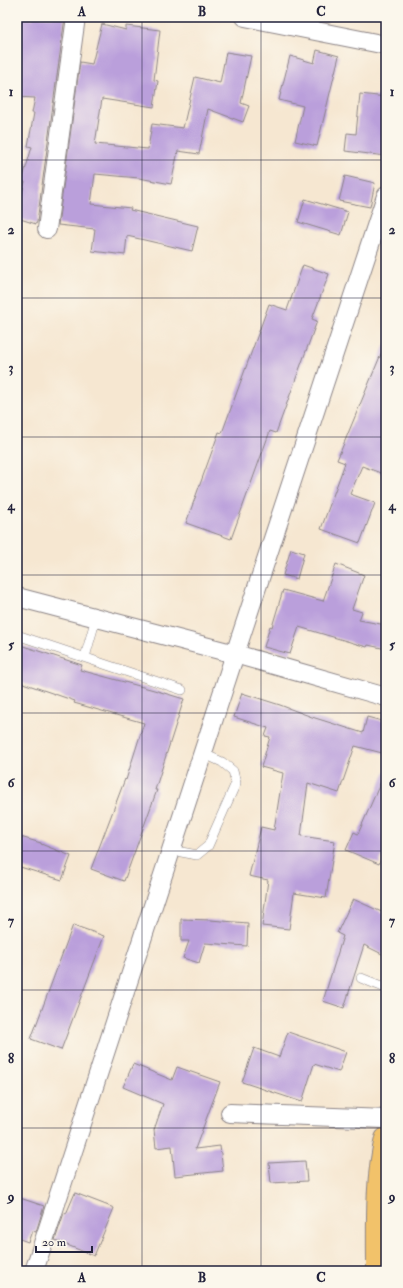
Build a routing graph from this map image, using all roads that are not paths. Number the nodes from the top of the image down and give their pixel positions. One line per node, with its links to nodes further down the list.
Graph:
1 (76, 17): 5 (street)
2 (245, 17): 3 (street)
3 (386, 46)
4 (386, 196): 9 (street)
5 (47, 229)
6 (17, 597): 7 (street)
7 (96, 618): 9 (street); 10 (lane)
8 (17, 635): 10 (lane)
9 (234, 654): 12 (street); 13 (street)
10 (85, 657): 11 (lane)
11 (182, 690)
12 (386, 697)
13 (202, 754): 14 (street); 14 (lane)
14 (171, 850): 20 (street)
15 (361, 978): 16 (lane)
16 (386, 988)
17 (230, 1113): 18 (street)
18 (386, 1119)
19 (386, 1139): 21 (main road)
20 (34, 1271)
21 (378, 1271)

